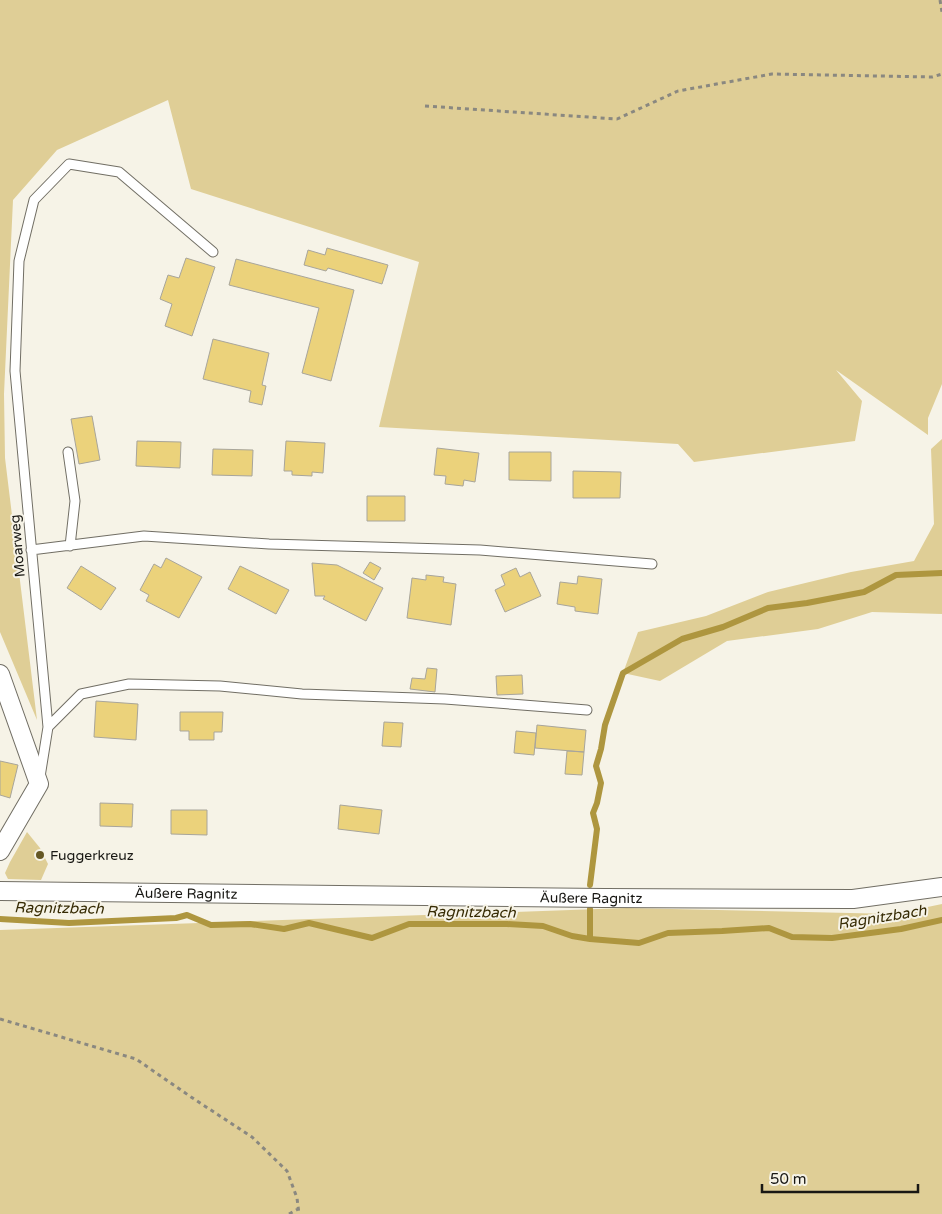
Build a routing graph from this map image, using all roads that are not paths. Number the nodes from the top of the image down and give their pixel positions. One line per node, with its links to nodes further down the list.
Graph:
1 (214, 252): 4 (lane, Moarweg)
2 (68, 452): 3 (lane)
3 (70, 546): 4 (lane); 5 (lane)
4 (31, 550): 8 (lane, Moarweg)
5 (652, 564)
6 (0, 674): 9 (street)
7 (587, 710): 8 (lane)
8 (48, 727): 9 (lane, Moarweg)
9 (39, 784): 10 (street)
10 (0, 851)
11 (942, 887): 12 (street, Äußere Ragnitz)
12 (0, 891)

